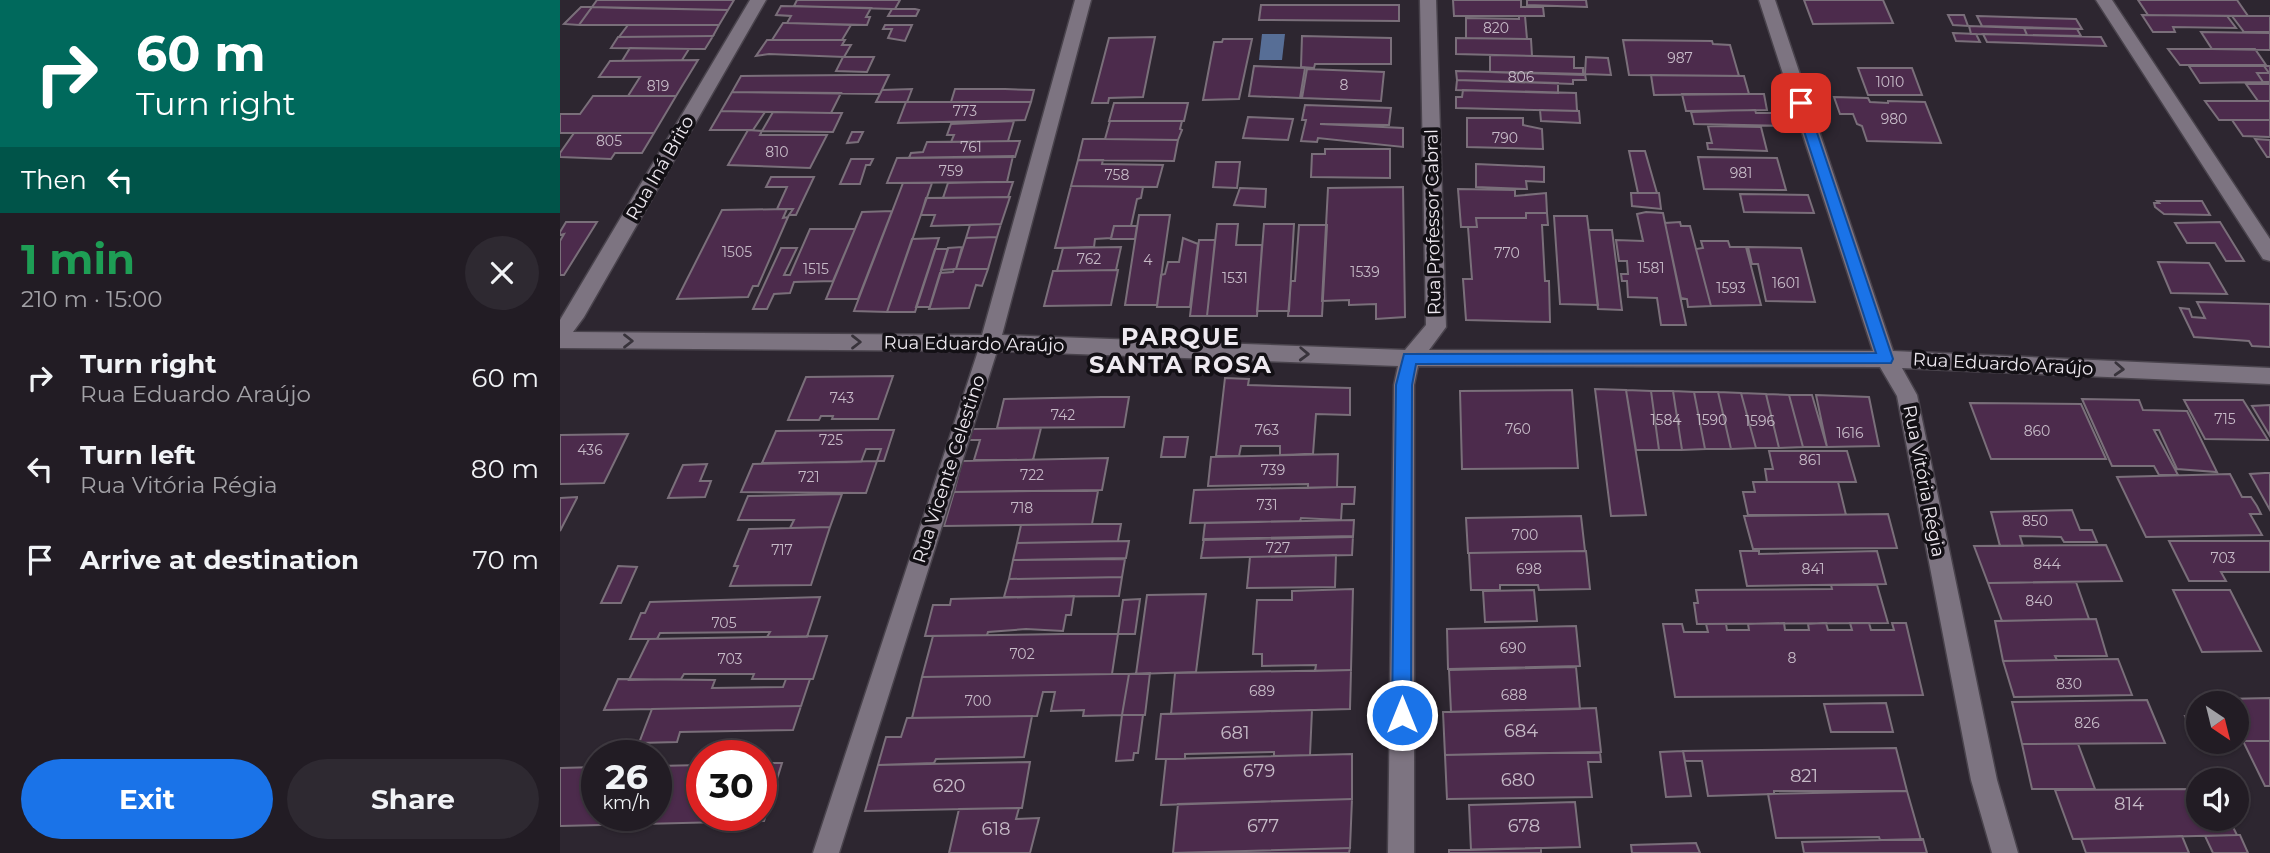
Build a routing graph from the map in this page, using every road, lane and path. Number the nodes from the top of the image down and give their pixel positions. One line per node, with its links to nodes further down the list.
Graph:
1 (758, 0): 7 (street, Rua Iná Brito)
2 (1083, 0): 9 (street, Rua Vicente Celestino)
3 (1428, 0): 10 (street, Rua Professor Cabral)
4 (1767, 0): 11 (street, Rua Vitória Régia)
5 (2105, 0): 6 (street)
6 (2270, 254)
7 (560, 334)
8 (560, 340): 9 (street, Rua Eduardo Araújo, one-way to 9)
9 (990, 343): 10 (street, Rua Eduardo Araújo, one-way to 10); 13 (street, Rua Vicente Celestino)
10 (1410, 358): 11 (street, Rua Eduardo Araújo); 14 (street)
11 (1886, 359): 12 (street, Rua Eduardo Araújo, one-way to 12); 15 (street, Rua Vitória Régia)
12 (2270, 376)
13 (826, 853)
14 (1401, 853)
15 (2005, 853)

